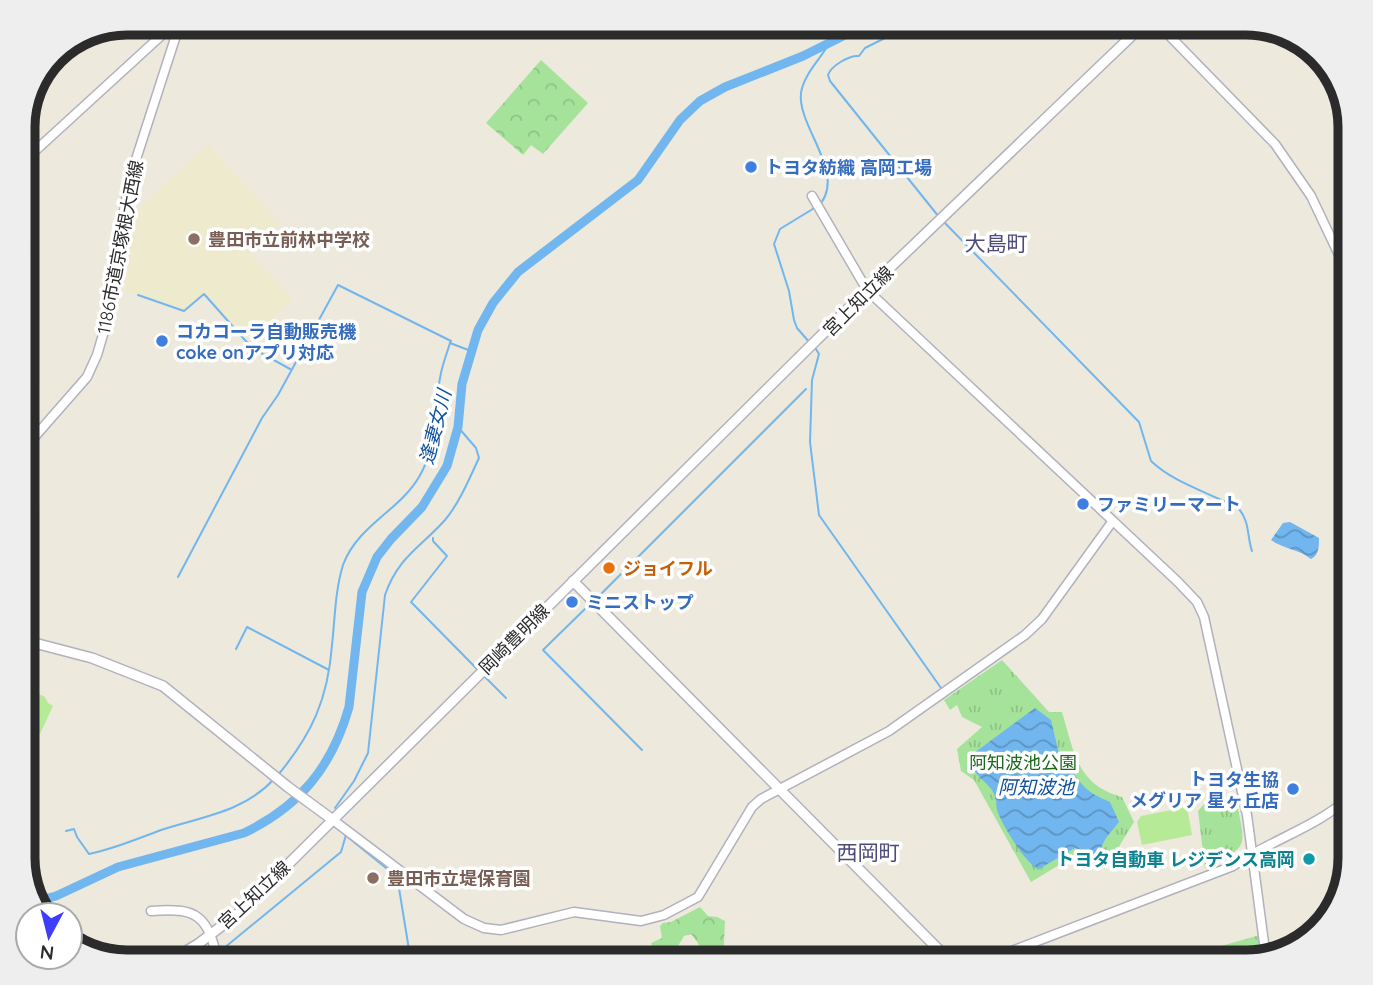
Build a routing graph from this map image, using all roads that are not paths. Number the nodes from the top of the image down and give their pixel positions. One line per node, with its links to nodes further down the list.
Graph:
1 (165, 35): 5 (street)
2 (174, 35): 9 (street, 1186市道京塚根大西線)
3 (1133, 35): 8 (main road, 宮上知立線)
4 (1169, 35): 7 (street)
5 (35, 151)
6 (815, 203): 8 (street)
7 (1338, 253)
8 (867, 290): 10 (street); 11 (main road, 宮上知立線)
9 (35, 438)
10 (1112, 522): 13 (street); 16 (street)
11 (573, 581): 13 (main road); 15 (main road, 岡崎豊明線)
12 (35, 643): 15 (main road)
13 (780, 790): 15 (street); 22 (main road)
14 (1338, 806): 16 (street)
15 (333, 820): 18 (main road, 宮上知立線)
16 (1254, 853): 19 (street); 23 (street)
17 (151, 911): 18 (street)
18 (211, 934): 20 (main road, 宮上知立線); 21 (street)
19 (1265, 948)
20 (186, 950)
21 (215, 950)
22 (939, 950)
23 (1014, 950)

